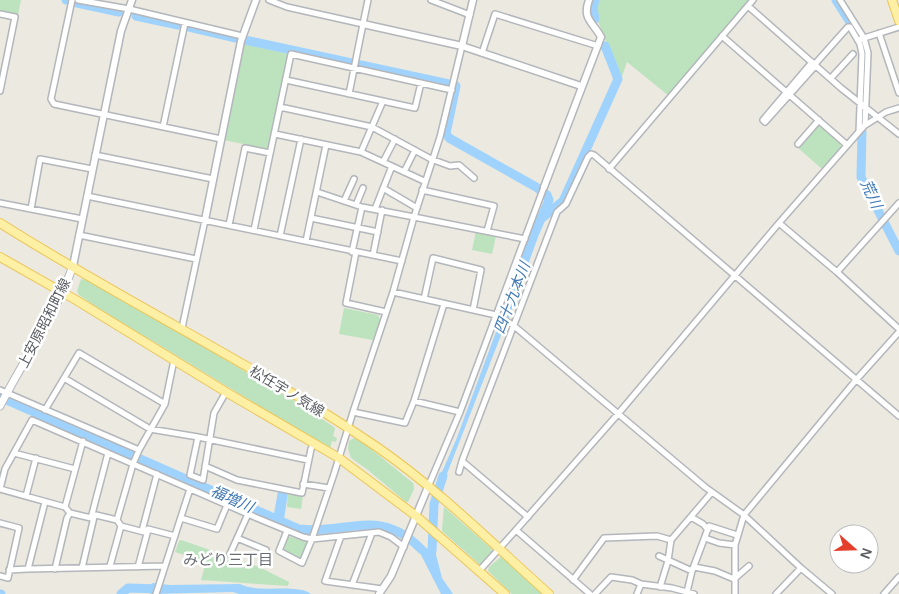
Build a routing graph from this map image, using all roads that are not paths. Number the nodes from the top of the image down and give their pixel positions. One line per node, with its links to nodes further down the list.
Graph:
1 (72, 0): 45 (street)
2 (78, 0): 14 (street)
3 (132, 0): 14 (street)
4 (256, 0): 22 (street)
5 (269, 0): 19 (street)
6 (368, 0): 19 (street)
7 (431, 0): 16 (street)
8 (473, 0): 16 (street)
9 (589, 0): 26 (street)
10 (753, 0): 13 (street)
11 (840, 0): 24 (street)
12 (892, 0): 17 (main road)
13 (748, 6): 23 (street); 29 (street)
14 (129, 9): 18 (street); 45 (street)
15 (0, 14): 36 (street)
16 (470, 15): 25 (street)
17 (899, 21)
18 (185, 23): 22 (street); 49 (street)
19 (363, 24): 25 (street); 30 (street)
20 (899, 27): 21 (street)
21 (879, 33): 24 (street); 37 (street)
22 (242, 36): 54 (street)
23 (722, 36): 39 (street); 68 (street)
24 (860, 39): 29 (street); 41 (street); 43 (street)
25 (462, 46): 27 (street); 35 (street)
26 (598, 46): 27 (street); 34 (street)
27 (482, 53): 34 (street)
28 (853, 54): 31 (street)
29 (814, 64): 31 (street); 39 (street)
30 (354, 67): 32 (street); 33 (street); 38 (street)
31 (831, 78): 41 (street)
32 (286, 80): 38 (street); 42 (street)
33 (421, 83): 35 (street); 40 (street)
34 (582, 86): 77 (street)
35 (452, 90): 64 (street)
36 (0, 91)
37 (899, 93)
38 (349, 94): 40 (street)
39 (788, 94): 39 (street); 47 (street)
40 (383, 101): 50 (street)
41 (860, 103): 43 (street); 51 (street)
42 (280, 107): 50 (street); 52 (street)
43 (865, 107): 46 (street); 48 (street)
44 (899, 108): 46 (street)
45 (104, 115): 49 (street); 63 (street)
46 (878, 117): 48 (street); 53 (street)
47 (819, 120): 57 (street); 59 (street)
48 (865, 126): 51 (street)
49 (163, 127): 54 (street)
50 (372, 127): 56 (street); 61 (street)
51 (859, 132): 59 (street)
52 (274, 134): 55 (street); 62 (street)
53 (899, 134)
54 (221, 139): 72 (street)
55 (301, 139): 58 (street); 100 (street)
56 (396, 139): 60 (street); 65 (street)
57 (798, 144)
58 (326, 145): 61 (street); 78 (street)
59 (847, 145): 93 (street)
60 (415, 150): 64 (street); 69 (street)
61 (361, 152): 65 (street)
62 (270, 153): 94 (street); 96 (street)
63 (95, 155): 67 (street); 72 (street)
64 (432, 159): 70 (street); 73 (street)
65 (383, 162): 66 (street)
66 (392, 166): 69 (street); 75 (street)
67 (92, 169): 79 (street); 86 (street)
68 (610, 169): 110 (street); 118 (street)
69 (404, 172): 73 (street)
70 (474, 178)
71 (354, 179): 80 (street)
72 (213, 180): 91 (street)
73 (424, 181): 76 (street)
74 (363, 188): 83 (street)
75 (383, 188): 84 (street); 85 (street)
76 (422, 190): 85 (street); 97 (street)
77 (542, 190): 101 (street)
78 (317, 192): 80 (street); 89 (street)
79 (87, 196): 90 (street); 91 (street)
80 (344, 201): 83 (street)
81 (0, 203): 86 (street)
82 (899, 203): 109 (street)
83 (359, 206): 84 (street); 95 (street)
84 (375, 208): 87 (street)
85 (417, 208): 88 (street)
86 (30, 209): 90 (street)
87 (382, 210): 88 (street); 98 (street)
88 (414, 217): 97 (street); 107 (street)
89 (311, 218): 95 (street); 102 (street)
90 (82, 219): 99 (street)
91 (205, 220): 94 (street); 106 (street)
92 (0, 223): 108 (main road, 松任宇ノ気線)
93 (779, 223): 109 (street); 110 (street)
94 (229, 225): 96 (street)
95 (357, 227): 98 (street); 103 (street)
96 (254, 230): 100 (street)
97 (487, 231): 101 (street)
98 (378, 232): 104 (street)
99 (79, 235): 106 (street); 108 (street)
100 (280, 236): 102 (street)
101 (525, 239): 117 (street)
102 (306, 241): 103 (street)
103 (354, 252): 104 (street); 116 (street)
104 (373, 255): 107 (street)
105 (0, 257): 112 (main road)
106 (196, 259): 119 (street)
107 (402, 262): 111 (street)
108 (73, 266): 112 (main road, 上安原昭和町線); 119 (main road, 松任宇ノ気線)
109 (837, 272): 120 (street)
110 (734, 275): 123 (street); 132 (street)
111 (393, 292): 113 (street); 116 (street)
112 (61, 293): 121 (main road); 125 (main road, 上安原昭和町線)
113 (424, 299): 114 (street); 115 (street)
114 (444, 304): 115 (street); 126 (street)
115 (473, 310): 117 (street)
116 (386, 312): 130 (street)
117 (498, 316): 118 (street); 131 (street)
118 (511, 324): 132 (street); 146 (street)
119 (182, 328): 134 (main road, 松任宇ノ気線)
120 (899, 331): 123 (street)
121 (174, 360): 124 (main road); 127 (street)
122 (64, 378): 127 (street); 129 (street); 135 (street)
123 (856, 380): 133 (street); 164 (street)
124 (226, 392): 137 (street); 139 (main road)
125 (4, 393): 128 (main road, 上安原昭和町線); 129 (street)
126 (414, 400): 130 (street); 131 (street)
127 (165, 404): 135 (street)
128 (0, 405)
129 (45, 410): 140 (street)
130 (353, 412): 134 (street)
131 (460, 412): 156 (street)
132 (618, 414): 157 (street); 169 (street)
133 (899, 416)
134 (347, 428): 144 (street); 156 (main road, 松任宇ノ気線)
135 (150, 429): 136 (street); 140 (street)
136 (198, 437): 137 (street); 148 (street)
137 (210, 440): 145 (street); 148 (street)
138 (83, 442): 141 (street); 142 (street); 149 (street)
139 (314, 443): 144 (main road); 145 (street)
140 (138, 451): 147 (street)
141 (14, 453): 143 (street); 154 (street)
142 (108, 453): 147 (street); 166 (street)
143 (36, 458): 149 (street); 158 (street)
144 (339, 458): 153 (street); 168 (main road)
145 (308, 460): 152 (street)
146 (462, 461): 150 (street); 169 (street)
147 (133, 462): 151 (street); 170 (street)
148 (205, 466): 152 (street)
149 (75, 469): 161 (street)
150 (459, 472)
151 (157, 474): 155 (street); 173 (street)
152 (303, 484): 153 (street)
153 (329, 488): 181 (street)
154 (0, 489): 158 (street)
155 (190, 489): 160 (street); 167 (street)
156 (430, 489): 168 (street); 188 (main road, 松任宇ノ気線)
157 (712, 492): 164 (street); 165 (street)
158 (26, 496): 159 (street)
159 (45, 502): 161 (street); 198 (street)
160 (228, 505): 163 (street); 167 (street)
161 (65, 507): 162 (street)
162 (70, 513): 166 (street); 199 (street)
163 (248, 514): 176 (street); 182 (street)
164 (744, 515): 178 (street); 197 (street)
165 (691, 517): 175 (street); 184 (street)
166 (92, 518): 170 (street); 196 (street)
167 (181, 518): 179 (street)
168 (419, 518): 185 (street); 202 (main road)
169 (528, 518): 174 (street)
170 (117, 520): 172 (street)
171 (0, 523): 201 (street)
172 (121, 526): 173 (street); 192 (street)
173 (145, 530): 179 (street); 195 (street)
174 (516, 530): 188 (street); 206 (street)
175 (708, 530): 178 (street); 183 (street)
176 (287, 531): 181 (street); 181 (street)
177 (372, 533): 180 (street); 185 (street); 208 (street)
178 (737, 535): 186 (street)
179 (175, 536): 193 (street)
180 (341, 536): 181 (street); 208 (street)
181 (313, 537)
182 (237, 538): 187 (street); 189 (street)
183 (705, 538): 186 (street); 200 (street)
184 (671, 540): 191 (street); 206 (street)
185 (405, 544): 210 (street)
186 (735, 545): 205 (street)
187 (266, 550)
188 (499, 550): 202 (street); 214 (main road, 松任宇ノ気線)
189 (230, 554)
190 (659, 556): 191 (street)
191 (668, 561): 200 (street); 209 (street)
192 (110, 566): 195 (street); 196 (street)
193 (165, 566): 195 (street); 212 (street)
194 (749, 566): 205 (street)
195 (138, 567)
196 (82, 568): 199 (street)
197 (801, 568): 220 (street); 221 (street)
198 (28, 569): 199 (street); 201 (street)
199 (55, 569)
200 (693, 569): 205 (street); 211 (street)
201 (9, 570): 203 (street)
202 (479, 571): 213 (main road)
203 (0, 576)
204 (899, 577): 222 (street)
205 (734, 579): 219 (street)
206 (573, 580): 215 (street)
207 (641, 584): 209 (street); 216 (street); 217 (street)
208 (352, 585): 210 (street)
209 (660, 587): 211 (street)
210 (381, 592)
211 (687, 592): 218 (street)
212 (156, 594)
213 (504, 594)
214 (549, 594)
215 (590, 594)
216 (595, 594)
217 (637, 594)
218 (694, 594)
219 (734, 594)
220 (776, 594)
221 (832, 594)
222 (884, 594)

